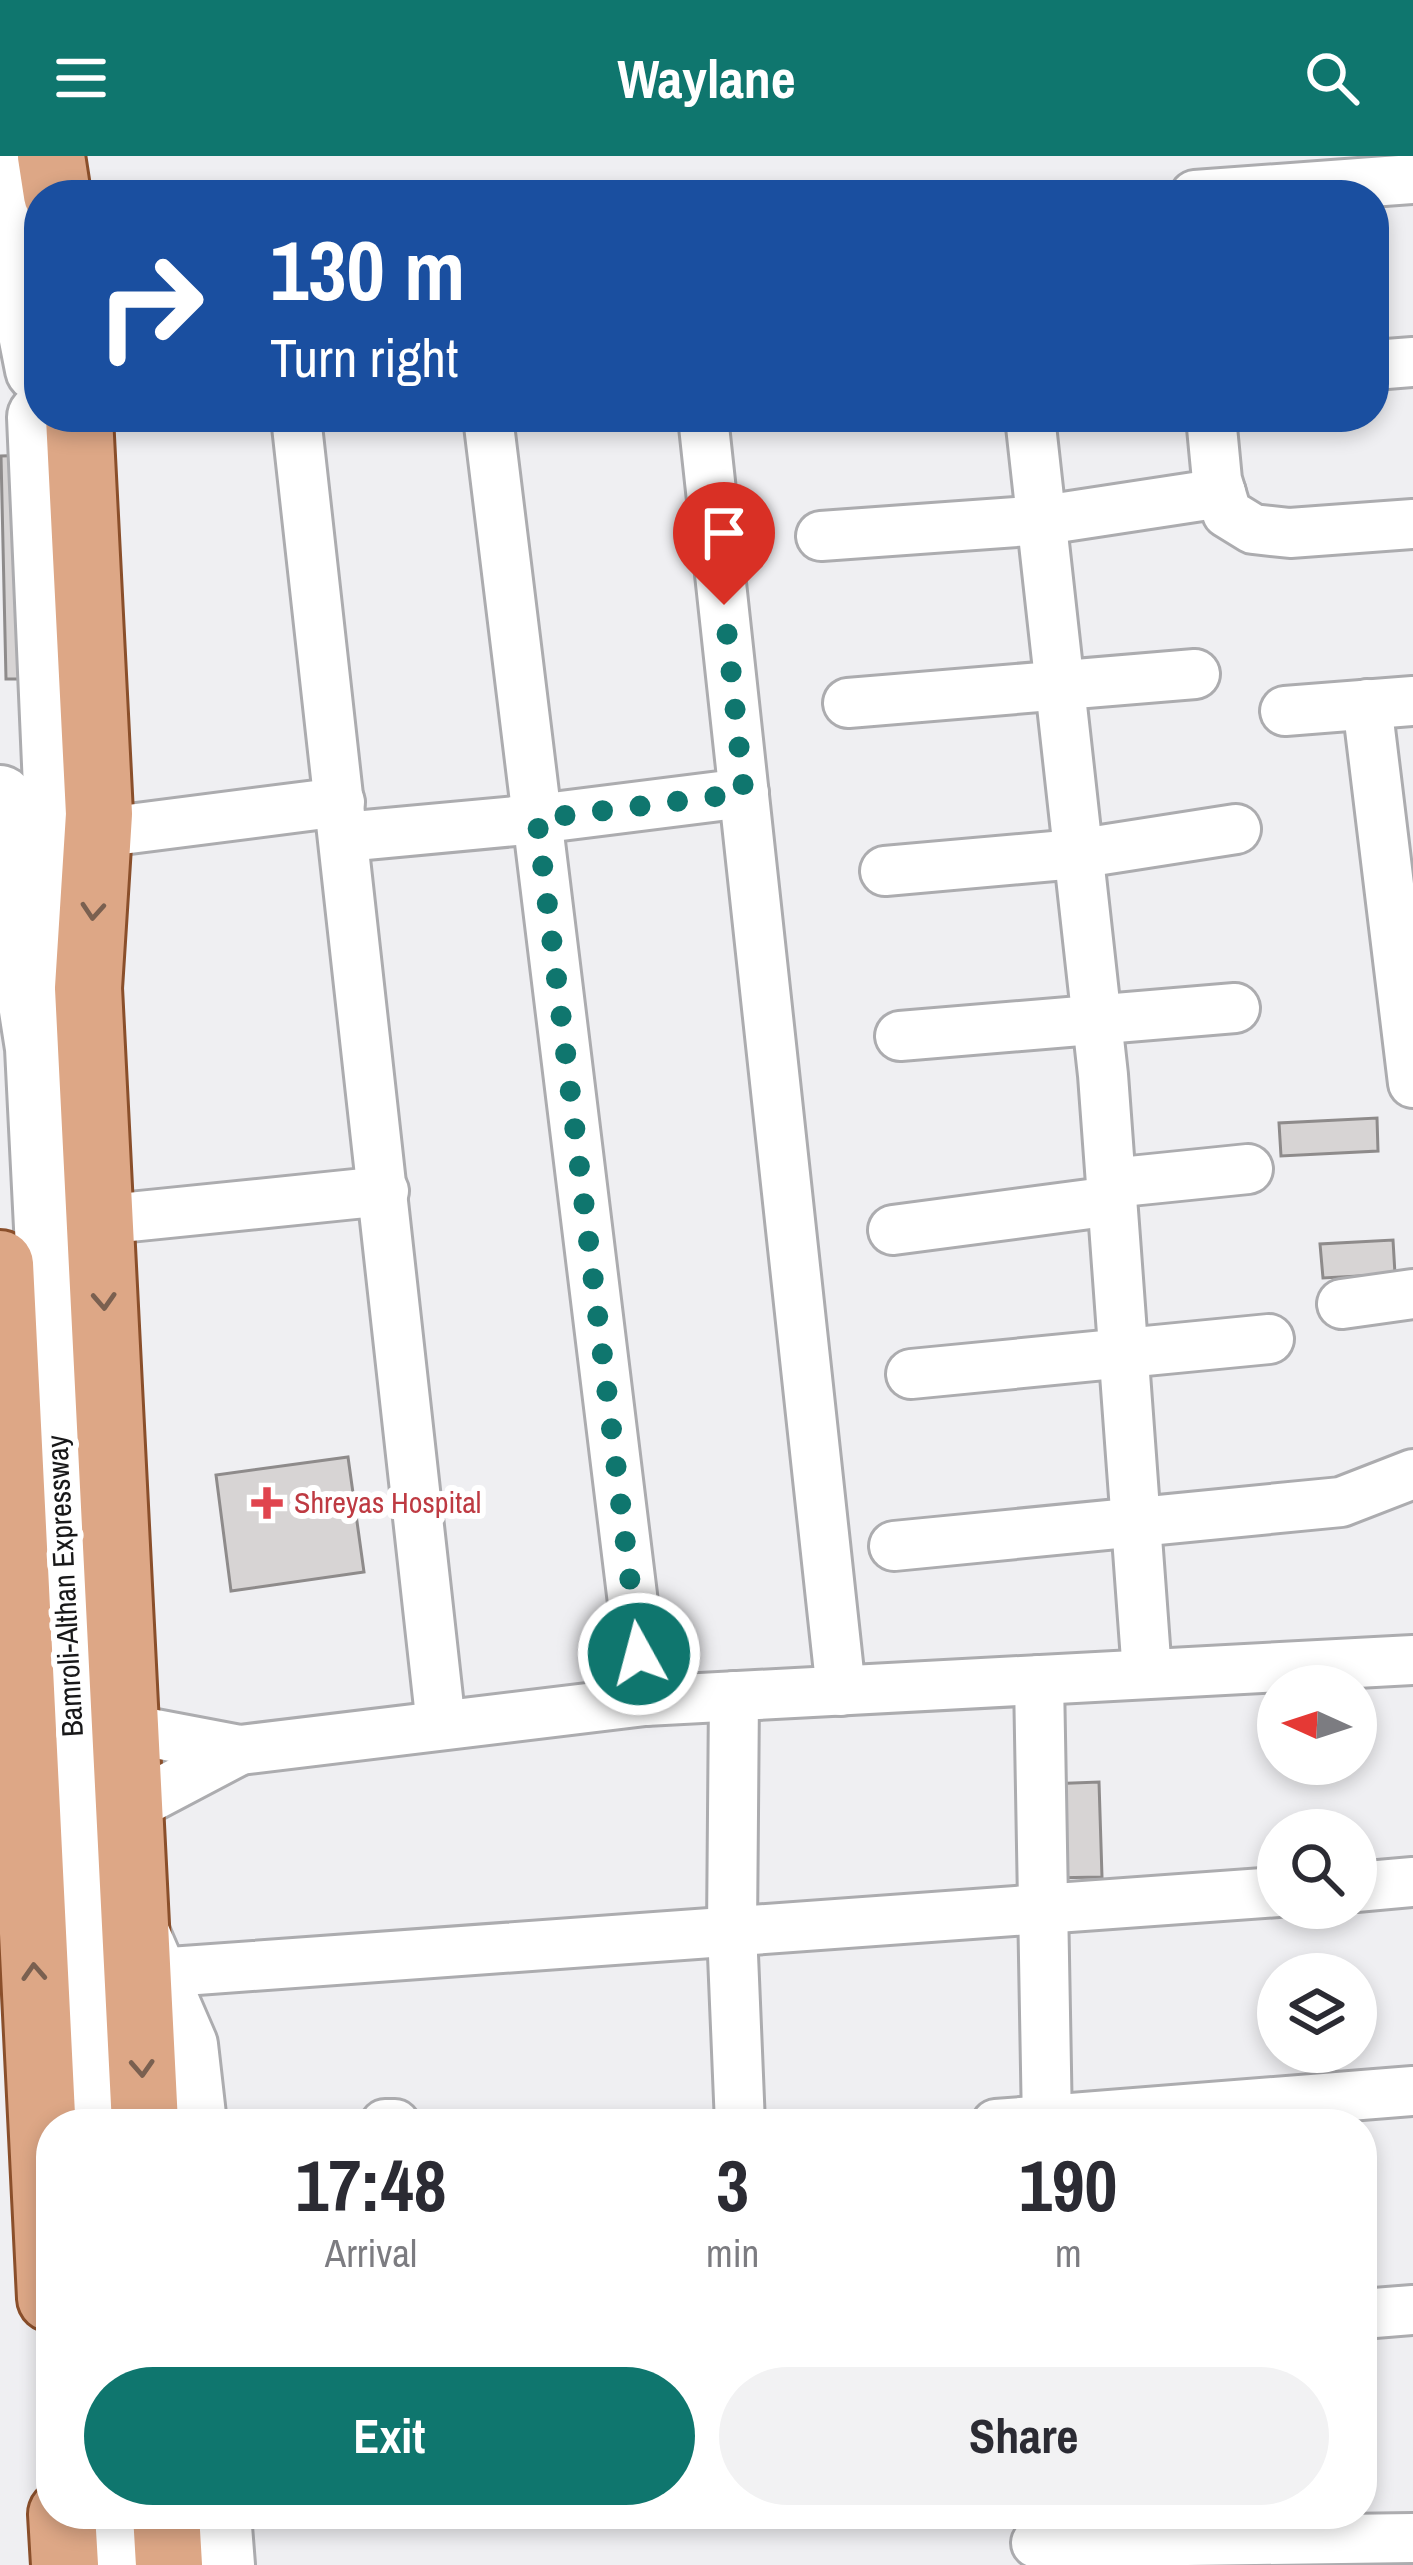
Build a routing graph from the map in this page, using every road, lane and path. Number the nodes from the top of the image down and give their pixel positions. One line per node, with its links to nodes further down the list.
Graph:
1 (0, 172): 2 (main road)
2 (24, 294)
3 (42, 432): 30 (main road)
4 (80, 432): 24 (main road)
5 (298, 432): 21 (street)
6 (490, 432): 22 (street)
7 (706, 432): 19 (street)
8 (1032, 432): 11 (street)
9 (1213, 432): 10 (street)
10 (1221, 493): 11 (street); 12 (street)
11 (1044, 520): 13 (street); 15 (street)
12 (1413, 524)
13 (821, 536)
14 (1195, 674): 15 (street)
15 (1060, 685): 17 (street); 25 (street)
16 (1390, 702): 18 (street); 31 (street)
17 (848, 703)
18 (1285, 710)
19 (744, 793): 22 (street); 49 (street)
20 (0, 799): 30 (main road)
21 (342, 819): 22 (street); 24 (street); 33 (street)
22 (537, 819): 51 (street)
23 (1236, 829): 25 (street)
24 (98, 833): 35 (main road, one-way to 35)
25 (1076, 854): 26 (street); 28 (street)
26 (885, 871)
27 (1234, 1008): 28 (street)
28 (1096, 1019): 29 (street); 34 (street)
29 (900, 1036)
30 (39, 1048): 53 (main road, Bamroli-Althan Expressway)
31 (1413, 1083)
32 (1248, 1169): 34 (street)
33 (384, 1191): 35 (street); 52 (street)
34 (1111, 1192): 36 (street); 41 (street)
35 (100, 1220): 53 (main road, one-way to 53)
36 (893, 1230)
37 (0, 1264): 53 (main road)
38 (1413, 1294): 39 (street)
39 (1342, 1304)
40 (1269, 1339): 41 (street)
41 (1123, 1352): 42 (street); 44 (street)
42 (910, 1374)
43 (1413, 1474): 44 (street)
44 (1135, 1522): 45 (street); 47 (street)
45 (894, 1546)
46 (1413, 1660): 47 (street)
47 (1147, 1673): 48 (street)
48 (1039, 1680): 49 (street); 59 (street)
49 (841, 1691): 50 (street)
50 (734, 1696): 51 (street); 60 (street)
51 (645, 1701): 52 (street)
52 (441, 1725): 54 (street)
53 (55, 1737): 54 (street); 55 (main road); 55 (main road)
54 (240, 1750): 55 (street)
55 (58, 1817): 61 (main road); 63 (main road, one-way to 55); 64 (main road)
56 (1413, 1882): 57 (street)
57 (1377, 1885)
58 (1257, 1894): 59 (street)
59 (1042, 1910): 60 (street); 68 (street)
60 (732, 1931): 61 (street); 67 (street)
61 (145, 1948): 65 (main road, one-way to 65); 66 (street)
62 (1413, 2091): 69 (street)
63 (54, 2109)
64 (91, 2109)
65 (145, 2109)
66 (194, 2109)
67 (739, 2109)
68 (1047, 2109)
69 (1200, 2109)
70 (1413, 2310): 71 (street)
71 (1377, 2313)
72 (63, 2529): 78 (main road)
73 (114, 2529): 79 (main road)
74 (167, 2529): 80 (main road)
75 (221, 2529): 81 (street)
76 (1413, 2538): 77 (street)
77 (1037, 2541)
78 (64, 2565)
79 (116, 2565)
80 (169, 2565)
81 (224, 2565)

